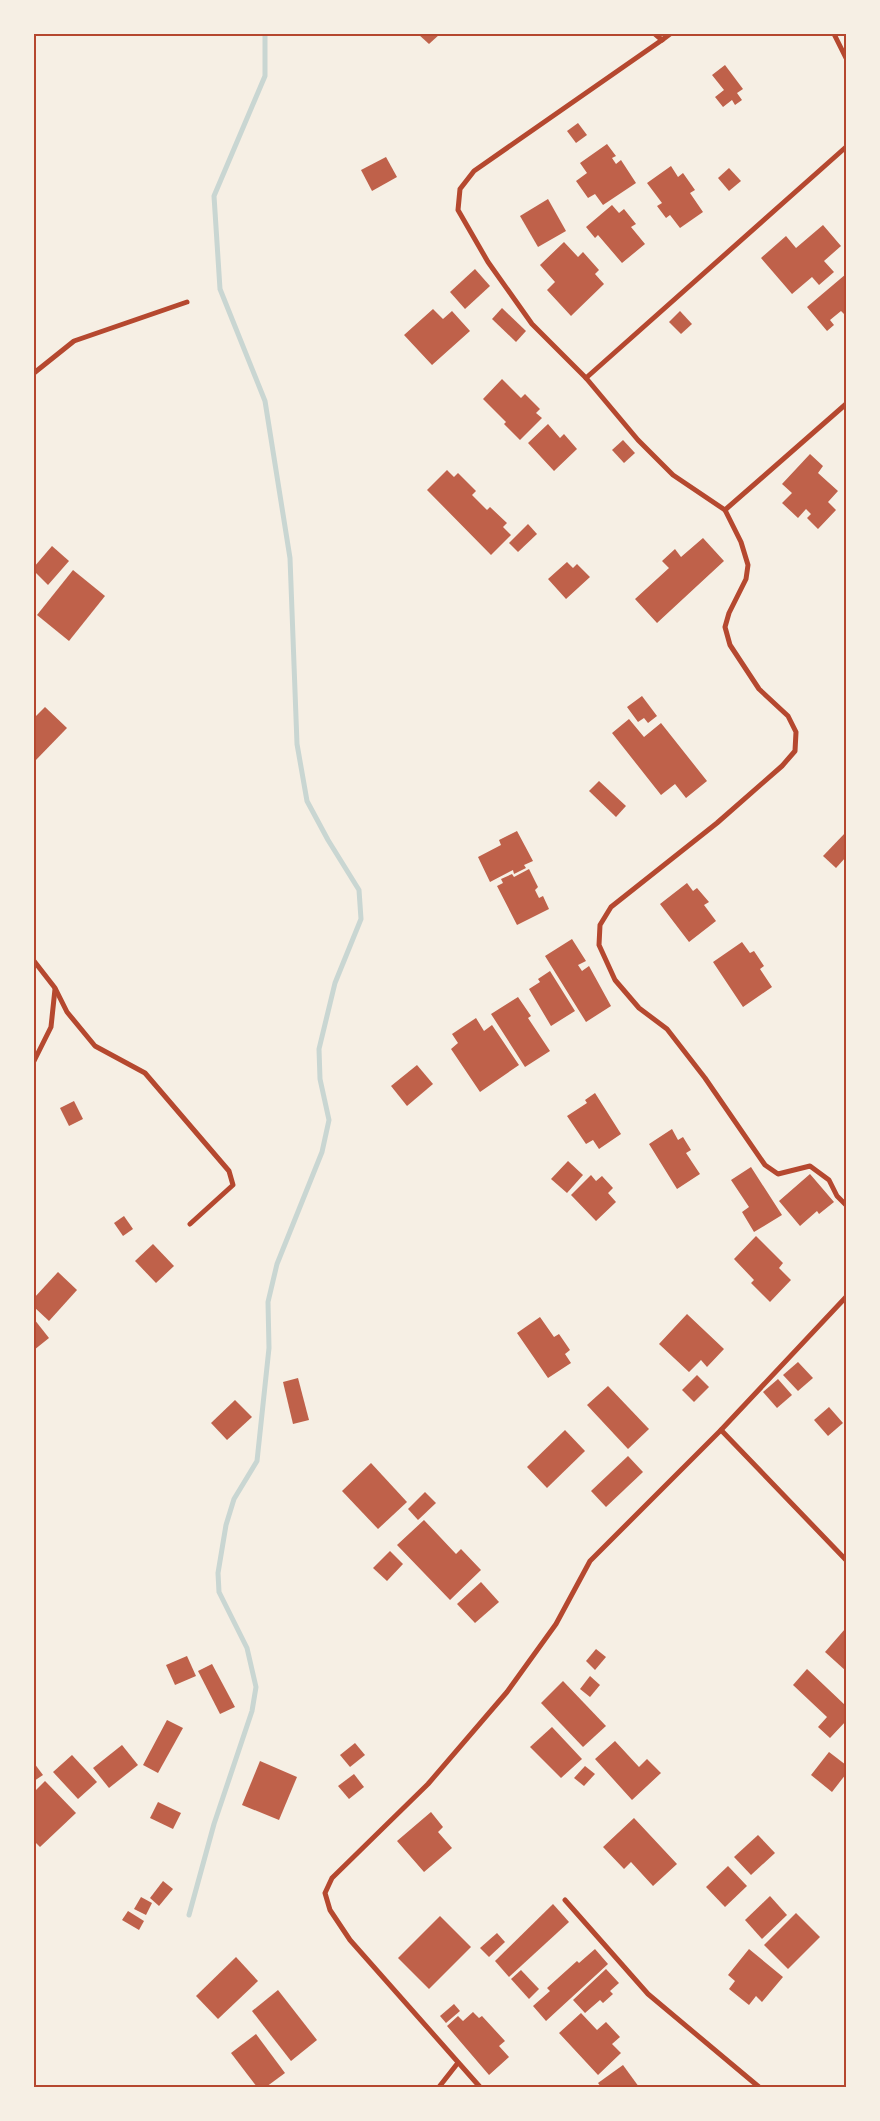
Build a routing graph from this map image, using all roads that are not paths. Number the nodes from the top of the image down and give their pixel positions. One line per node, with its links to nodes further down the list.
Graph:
1 (655, 34): 4 (street)
2 (670, 34): 4 (street)
3 (834, 34): 5 (street)
4 (662, 40): 9 (street)
5 (846, 58)
6 (846, 147): 9 (street)
7 (187, 302): 8 (street)
8 (34, 374)
9 (586, 378): 11 (street)
10 (846, 404): 11 (street)
11 (725, 510): 15 (street)
12 (34, 961): 13 (street)
13 (55, 988): 14 (street); 16 (street)
14 (34, 1061)
15 (846, 1205)
16 (190, 1224)
17 (846, 1297): 18 (street)
18 (721, 1430): 19 (street); 21 (street)
19 (846, 1560)
20 (565, 1900): 24 (street)
21 (458, 2064): 22 (street); 23 (street)
22 (439, 2087)
23 (480, 2087)
24 (759, 2087)

